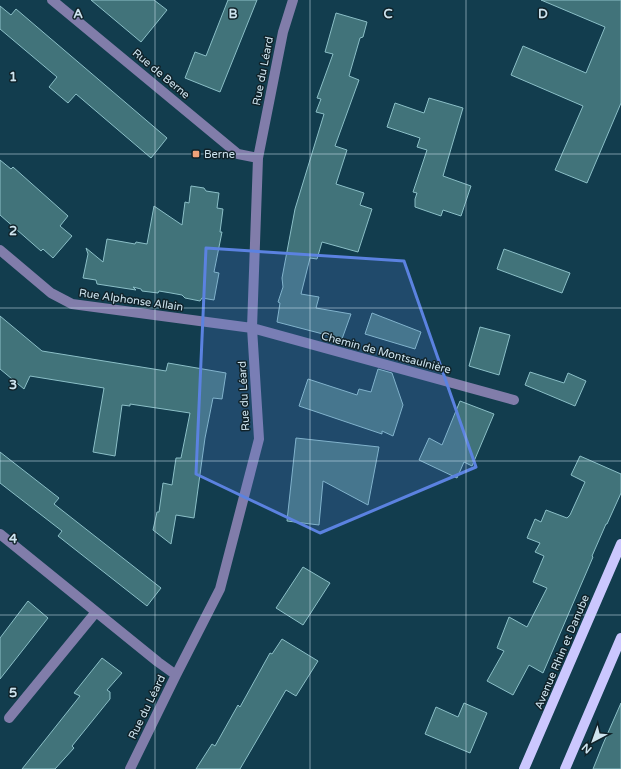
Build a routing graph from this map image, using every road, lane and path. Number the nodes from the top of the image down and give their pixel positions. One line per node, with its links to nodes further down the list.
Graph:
1 (52, 0): 3 (street, Rue de Berne)
2 (293, 0): 3 (street, Rue du Léard)
3 (258, 158): 5 (street, Rue du Léard)
4 (0, 250): 5 (street, Rue Alphonse Allain)
5 (252, 328): 6 (street, Chemin de Montsaulnière); 11 (street, Rue du Léard)
6 (514, 400)
7 (0, 534): 9 (street)
8 (621, 544): 14 (main road, Avenue Rhin et Danube)
9 (96, 612): 11 (street); 12 (street)
10 (621, 638): 15 (main road)
11 (176, 675): 13 (street, Rue du Léard)
12 (9, 718)
13 (130, 769)
14 (524, 769)
15 (565, 769)

